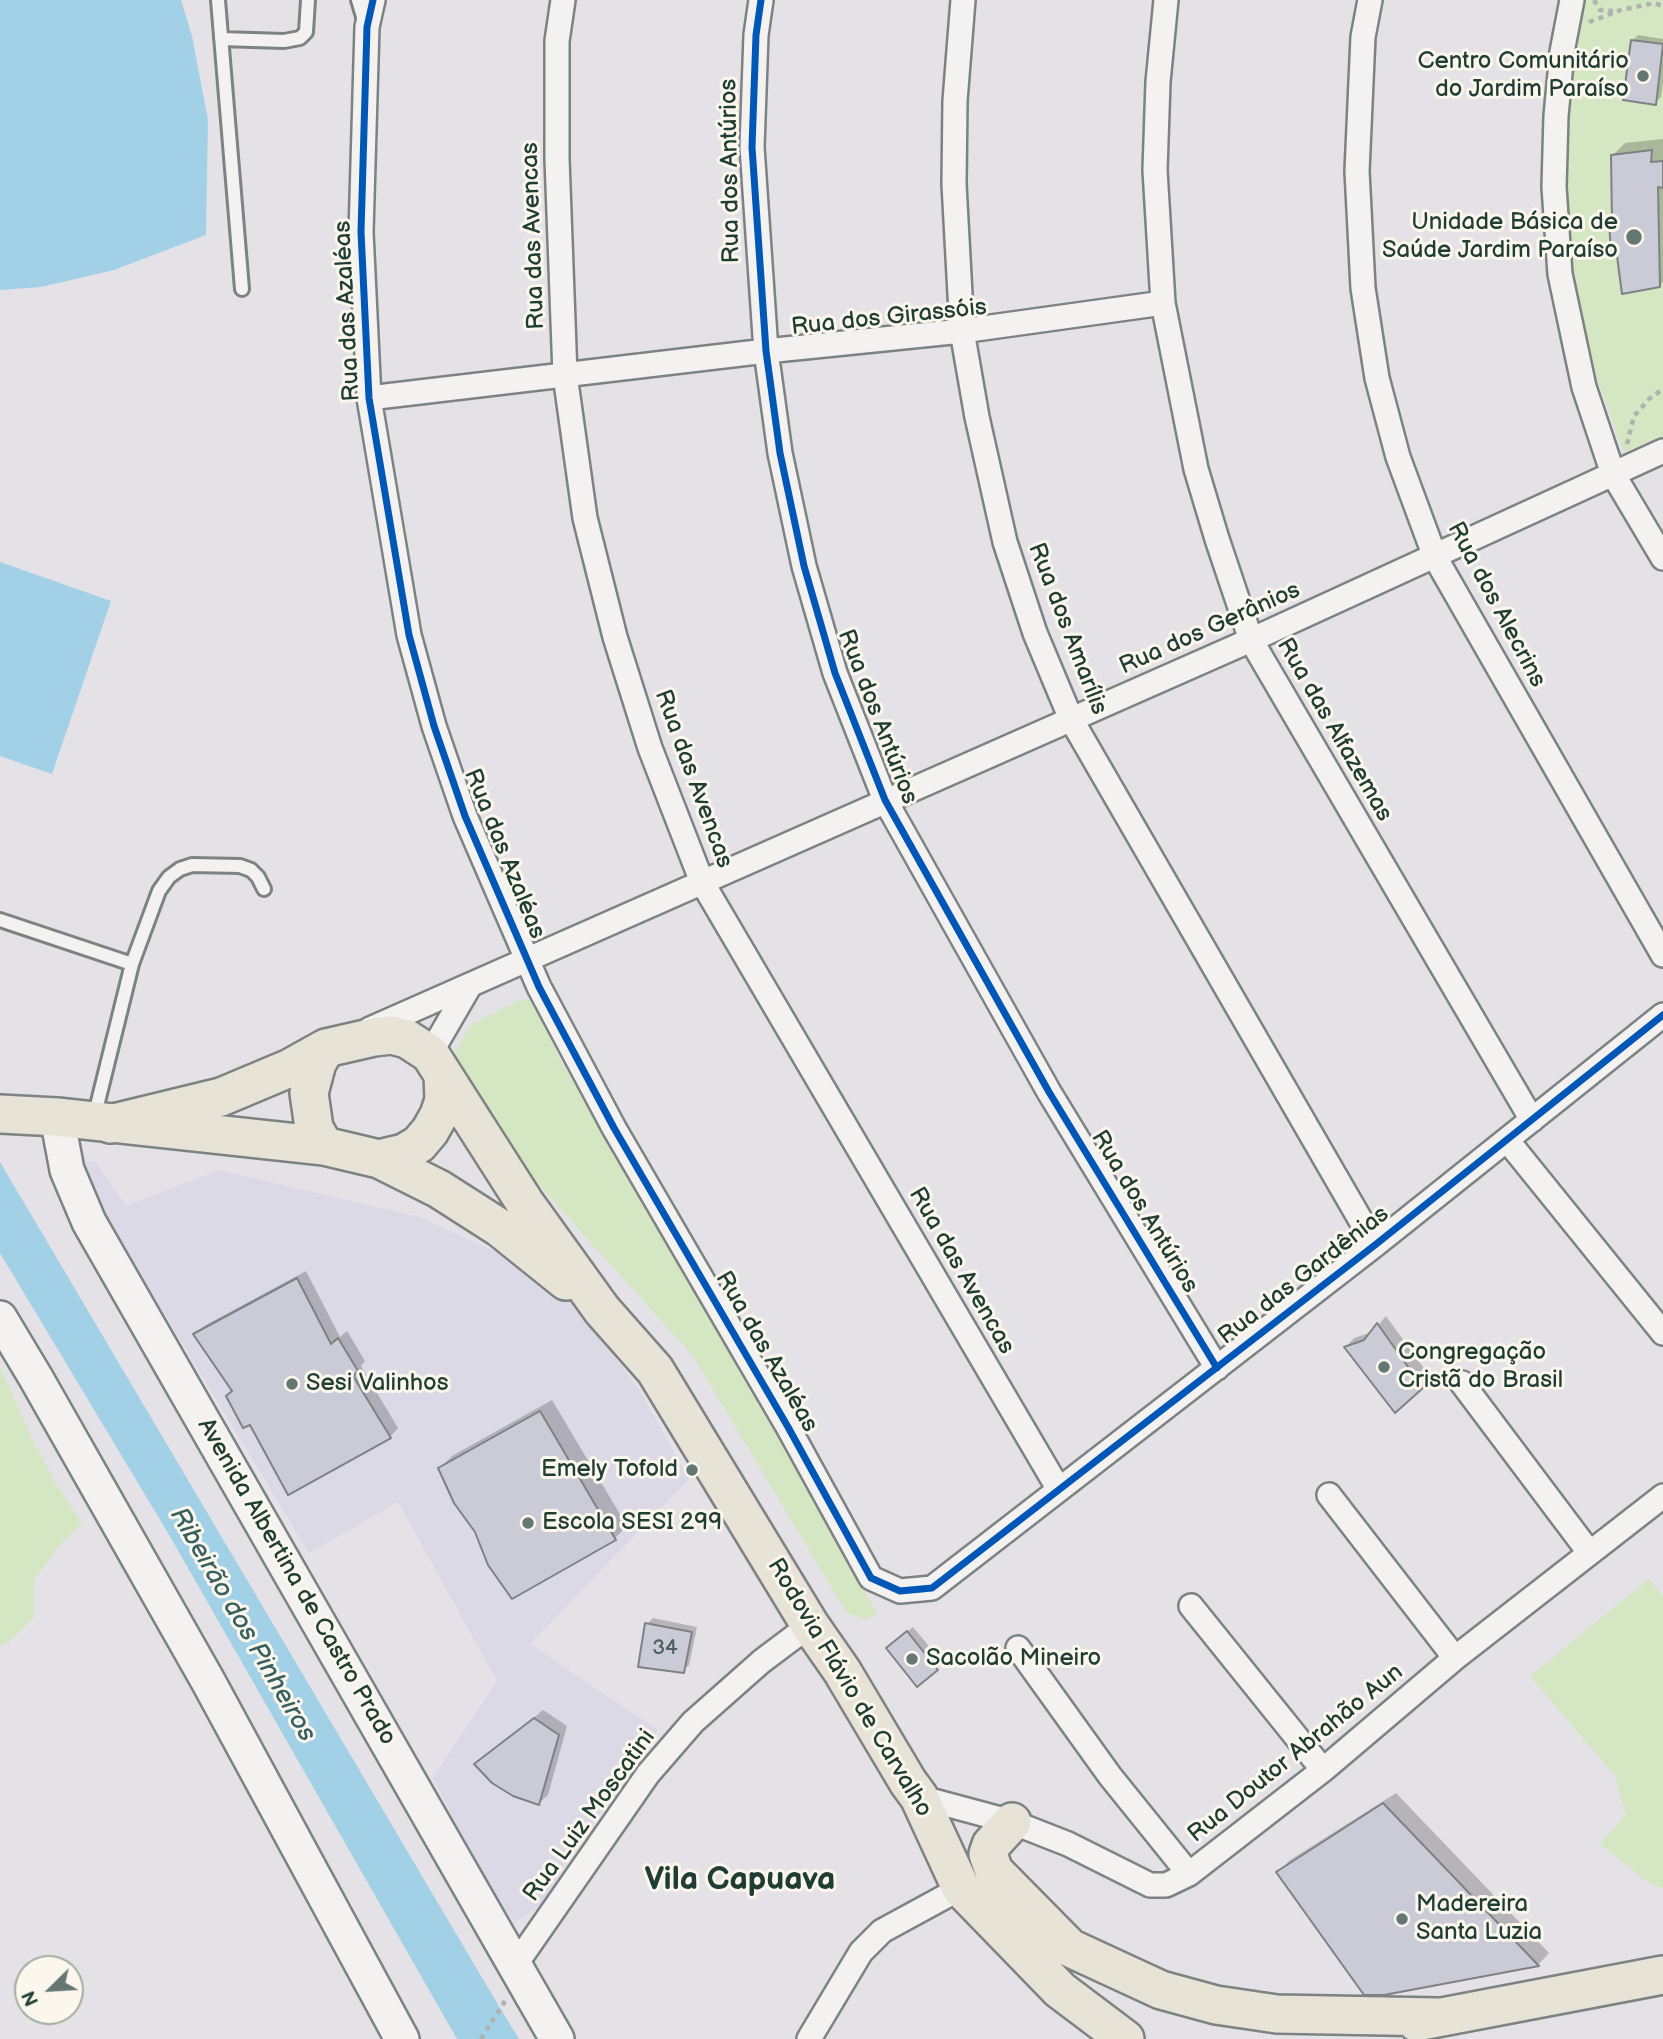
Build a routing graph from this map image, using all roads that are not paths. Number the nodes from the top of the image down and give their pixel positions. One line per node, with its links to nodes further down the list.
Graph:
1 (218, 0): 12 (lane)
2 (308, 0): 12 (lane)
3 (358, 0): 11 (lane)
4 (373, 0): 11 (street, Rua das Azaléas)
5 (563, 0): 17 (street, Rua das Avencas)
6 (761, 0): 16 (street, Rua dos Antúrios)
7 (963, 0): 15 (street, Rua dos Amarílis)
8 (1166, 0): 14 (street, Rua das Alfazemas)
9 (1370, 0): 21 (street, Rua dos Alecrins)
10 (1572, 0): 20 (street)
11 (366, 27): 18 (street, Rua das Azaléas)
12 (221, 39): 13 (lane)
13 (242, 289)
14 (1163, 303): 15 (street, Rua dos Girassóis); 23 (street, Rua das Alfazemas)
15 (962, 331): 16 (street, Rua dos Girassóis); 24 (street, Rua dos Amarílis)
16 (766, 351): 17 (street, Rua dos Girassóis); 25 (street, Rua dos Antúrios)
17 (565, 375): 18 (street, Rua dos Girassóis); 26 (street, Rua das Avencas)
18 (369, 398): 30 (street, Rua das Azaléas)
19 (1663, 451): 20 (street, Rua dos Gerânios)
20 (1613, 474): 21 (street, Rua dos Gerânios); 22 (street)
21 (1435, 556): 23 (street, Rua dos Gerânios); 29 (street, Rua dos Alecrins)
22 (1663, 558)
23 (1251, 640): 24 (street, Rua dos Gerânios); 38 (street, Rua das Alfazemas)
24 (1071, 719): 25 (street, Rua dos Gerânios); 43 (street, Rua dos Amarílis)
25 (885, 800): 26 (street, Rua dos Gerânios); 47 (street, Rua dos Antúrios)
26 (702, 882): 30 (street, Rua dos Gerânios); 49 (street, Rua das Avencas)
27 (264, 889): 31 (lane)
28 (0, 920): 31 (lane)
29 (1663, 955)
30 (526, 959): 32 (street, Rua dos Gerânios); 53 (street, Rua das Azaléas)
31 (132, 964): 39 (lane)
32 (469, 987): 34 (street, Rua dos Gerânios); 35 (street)
33 (1663, 1015): 38 (street, Rua das Gardênias)
34 (326, 1048): 35 (main road, Rodovia Flávio de Carvalho); 39 (main road, Rodovia Flávio de Carvalho); 41 (main road)
35 (436, 1065): 42 (main road); 44 (main road, Rodovia Flávio de Carvalho)
36 (0, 1114): 37 (main road, Rodovia Flávio de Carvalho)
37 (57, 1117): 39 (main road, Rodovia Flávio de Carvalho); 64 (main road, Avenida Albertina de Castro Prado)
38 (1532, 1120): 40 (street, Rua das Gardênias)
39 (101, 1123): 41 (main road, Rodovia Flávio de Carvalho)
40 (1507, 1140): 43 (street, Rua das Gardênias); 46 (street)
41 (324, 1146): 42 (main road, Rodovia Flávio de Carvalho)
42 (379, 1159): 44 (main road, Rodovia Flávio de Carvalho)
43 (1375, 1245): 47 (street, Rua das Gardênias)
44 (602, 1310): 55 (main road, Rodovia Flávio de Carvalho)
45 (0, 1318): 68 (main road)
46 (1663, 1333)
47 (1217, 1368): 49 (street, Rua das Gardênias)
48 (1462, 1383): 52 (street)
49 (1058, 1488): 53 (street, Rua das Gardênias)
50 (1329, 1495): 57 (street)
51 (1663, 1496): 52 (street, Rua Doutor Abrahão Aun)
52 (1589, 1552): 57 (street, Rua Doutor Abrahão Aun)
53 (932, 1588)
54 (1191, 1606): 58 (street)
55 (810, 1625): 59 (main road, Rodovia Flávio de Carvalho); 64 (street, Rua Luiz Moscatini)
56 (1018, 1648): 61 (street)
57 (1455, 1658): 58 (street, Rua Doutor Abrahão Aun)
58 (1323, 1770): 61 (street, Rua Doutor Abrahão Aun)
59 (919, 1797): 60 (street, Rua Doutor Abrahão Aun); 62 (main road, Rodovia Flávio de Carvalho)
60 (1012, 1822): 61 (street, Rua Doutor Abrahão Aun); 63 (main road)
61 (1189, 1874)
62 (974, 1883): 63 (main road); 70 (street); 71 (main road, Rodovia Flávio de Carvalho)
63 (1070, 1948): 66 (main road)
64 (516, 1964): 69 (main road, Avenida Albertina de Castro Prado)
65 (1663, 1975): 67 (main road)
66 (1216, 2005): 67 (main road); 72 (main road)
67 (1438, 2017): 73 (main road)
68 (402, 2039)
69 (557, 2039)
70 (809, 2039)
71 (1125, 2039)
72 (1241, 2039)
73 (1347, 2039)

